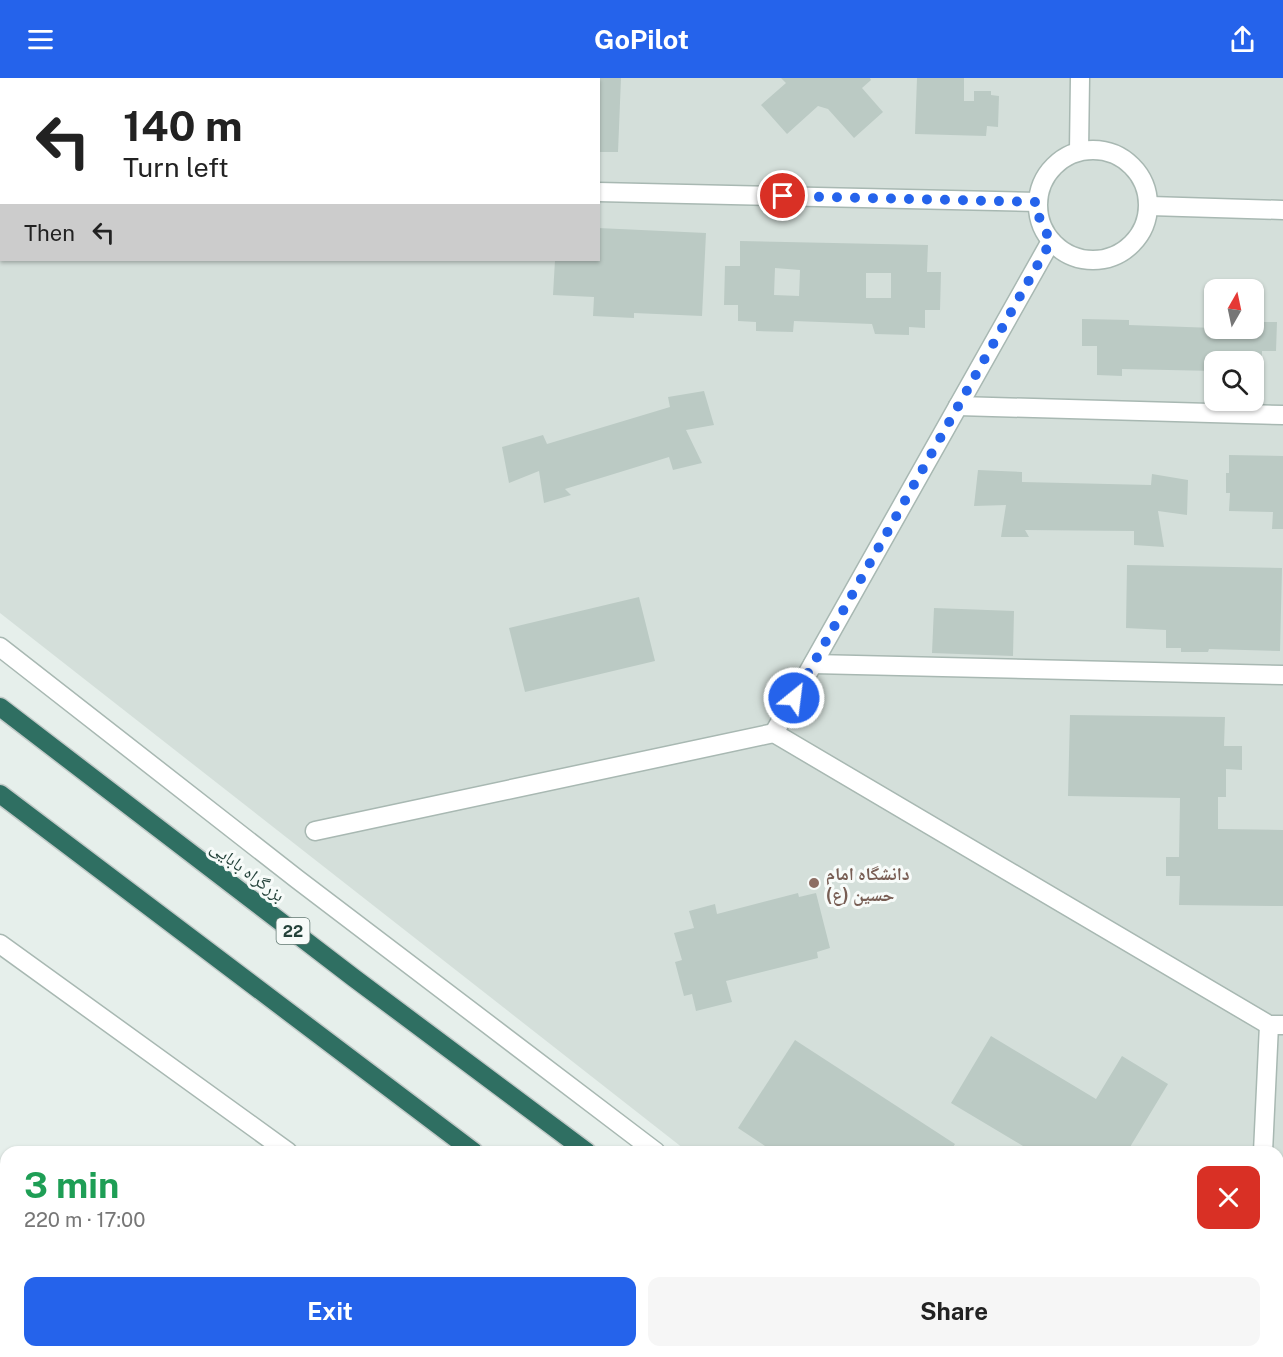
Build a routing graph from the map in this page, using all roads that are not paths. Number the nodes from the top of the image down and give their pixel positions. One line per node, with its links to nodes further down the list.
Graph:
1 (1080, 78): 2 (street)
2 (1079, 151): 4 (street); 5 (street)
3 (600, 192): 4 (street)
4 (1037, 202): 7 (street)
5 (1150, 206): 6 (street); 7 (street)
6 (1283, 210)
7 (1051, 241): 8 (street)
8 (958, 405): 9 (street); 11 (street)
9 (1283, 415)
10 (0, 647): 22 (street)
11 (813, 664): 12 (street); 14 (street)
12 (1283, 675)
13 (0, 707): 21 (highway, بزرگراه بابایی / 22)
14 (774, 733): 16 (street); 18 (street)
15 (0, 794): 20 (highway)
16 (315, 831)
17 (0, 944): 19 (street)
18 (1276, 1025): 23 (street)
19 (280, 1146)
20 (466, 1146)
21 (579, 1146)
22 (648, 1146)
23 (1264, 1146)

